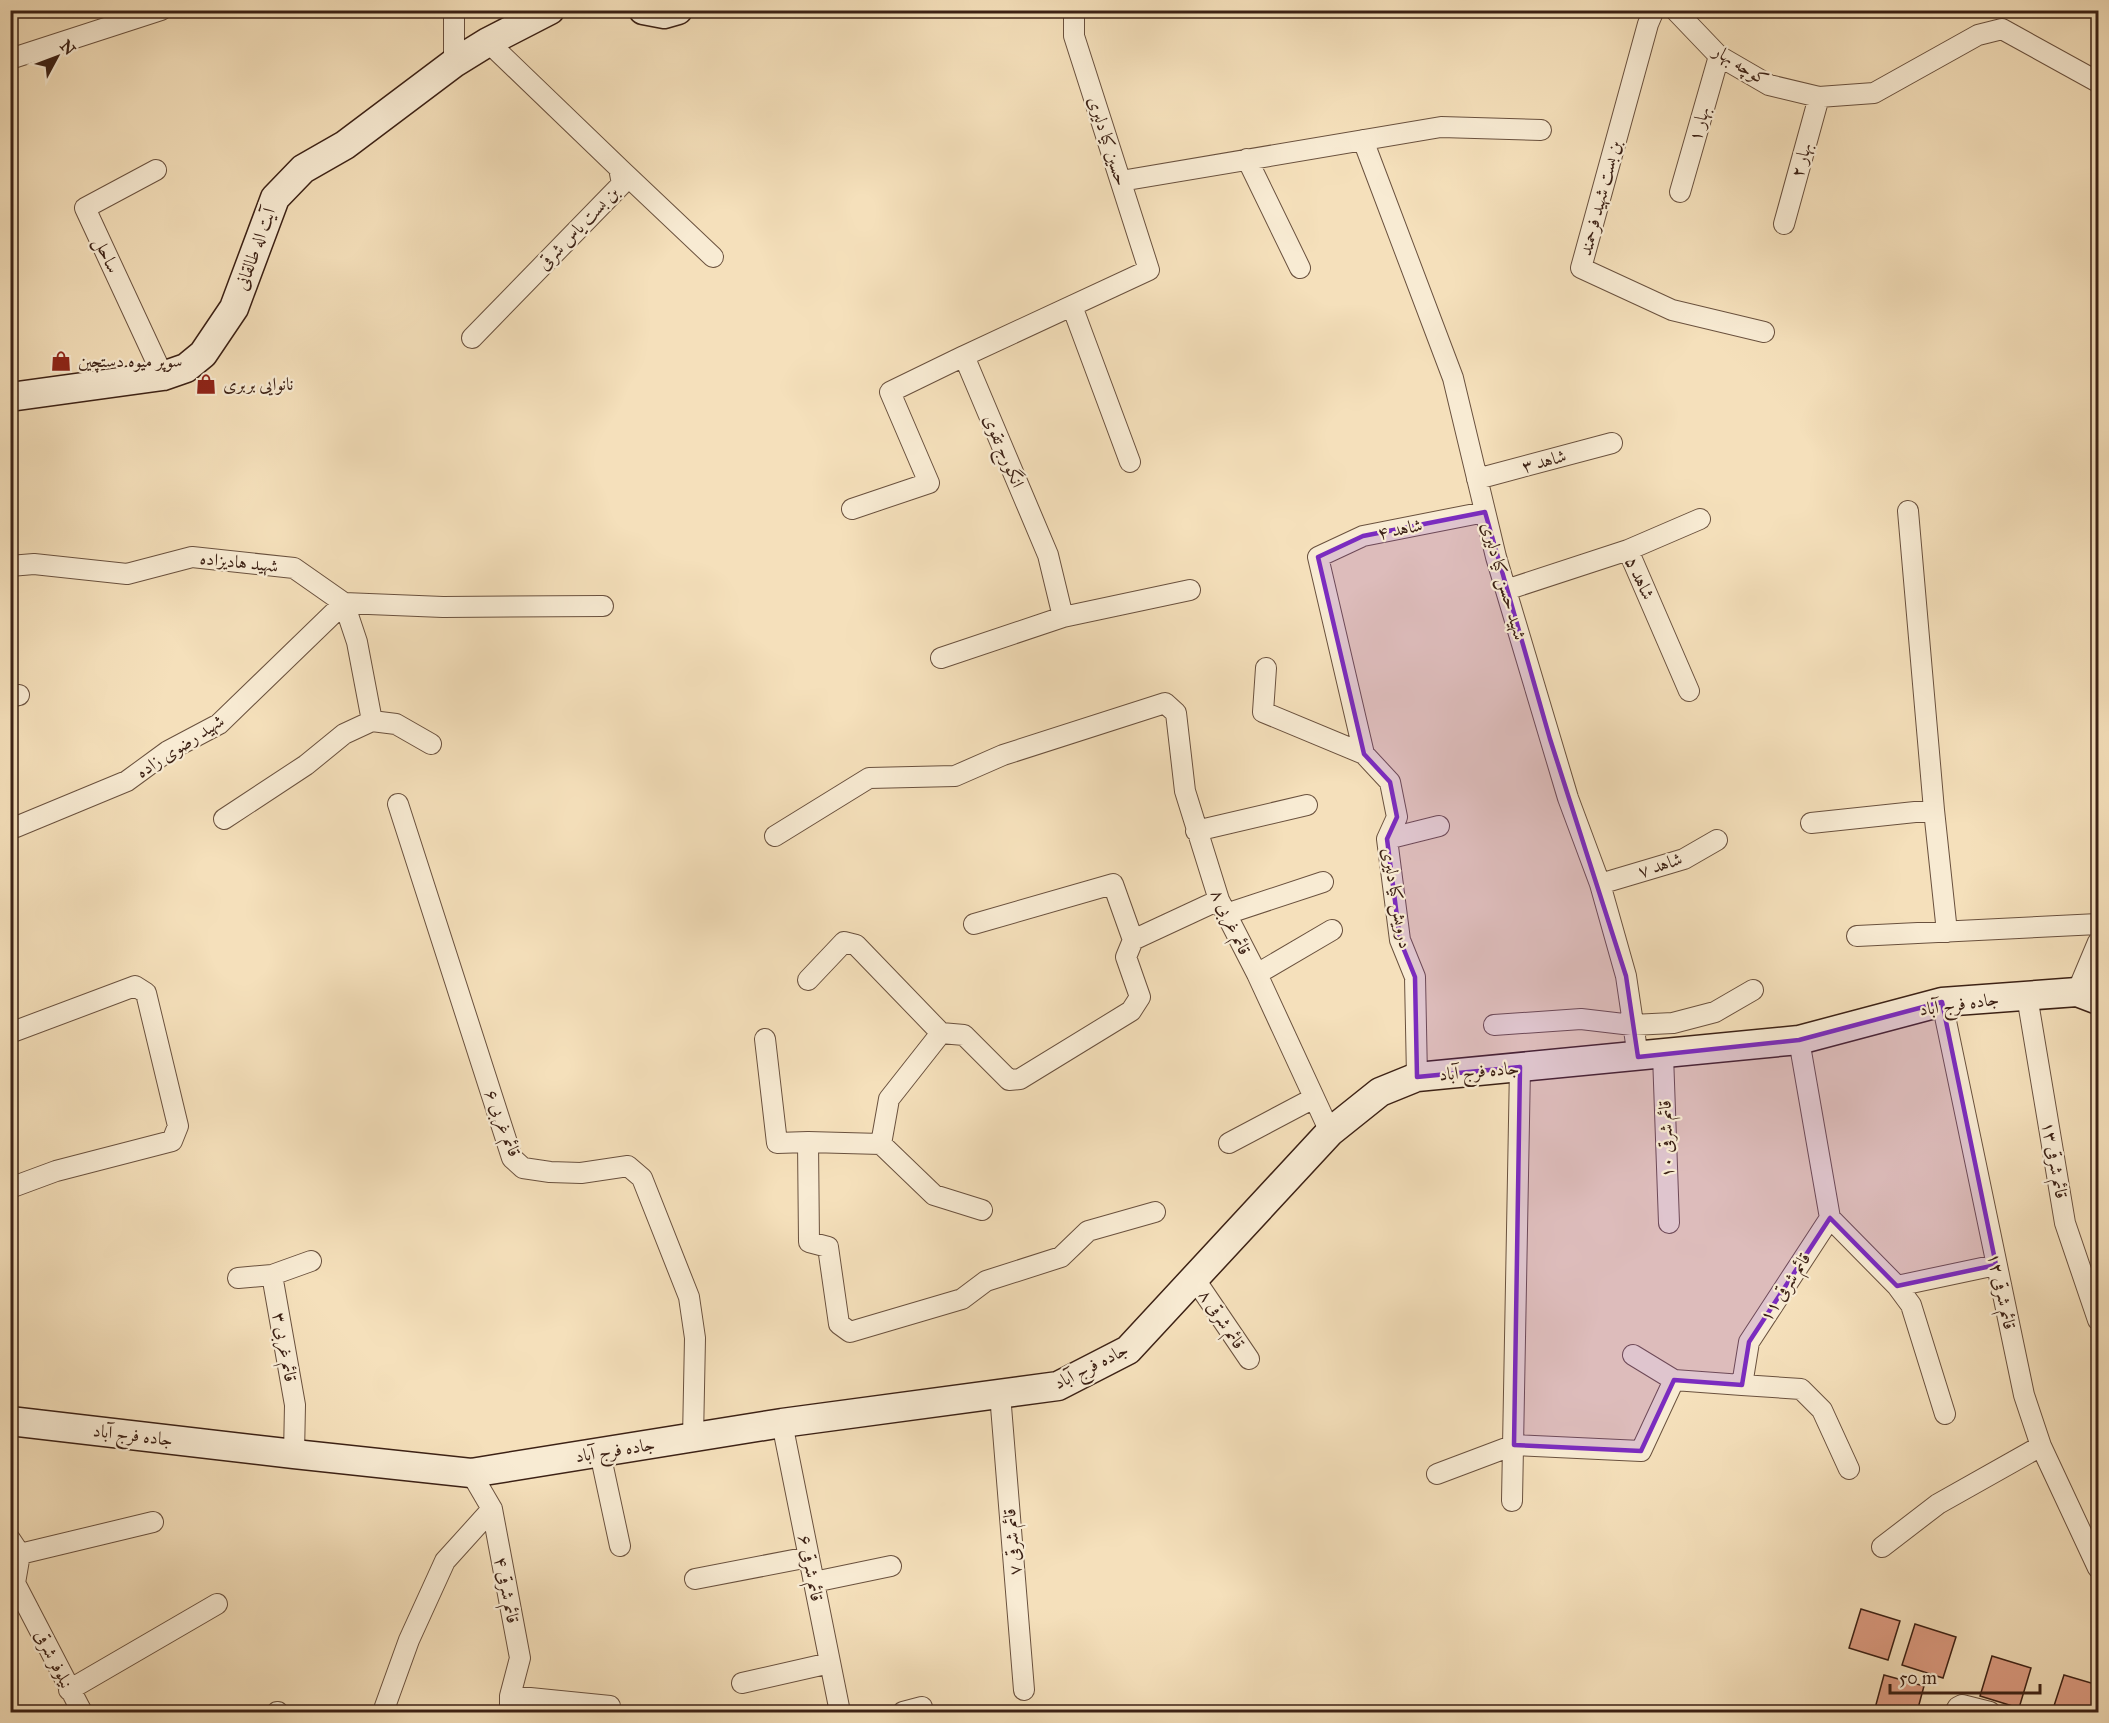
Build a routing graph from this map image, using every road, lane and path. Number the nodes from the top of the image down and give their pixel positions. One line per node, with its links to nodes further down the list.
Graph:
1 (161, 10): 11 (street)
2 (454, 10): 12 (street)
3 (550, 10): 9 (street, آیت اله طالقانی)
4 (643, 10): 5 (street)
5 (678, 10)
6 (1074, 10): 20 (street, حسین کیا دلیری)
7 (1654, 10): 26 (street, بن بست شهید فرحمند)
8 (1676, 10): 10 (street, کوچه بهار)
9 (488, 42): 12 (street, آیت اله طالقانی); 18 (street, بن بست یاس شرقی)
10 (1719, 56): 14 (street, کوچه بهار); 21 (street, بهار ۱)
11 (10, 58)
12 (454, 63): 29 (street, آیت اله طالقانی)
13 (2098, 82): 14 (street, کوچه بهار)
14 (1819, 97): 22 (street, بهار ۲)
15 (1541, 130): 16 (street)
16 (1363, 140): 17 (street); 33 (street, شهید حسن کیا دلیری)
17 (1247, 159): 20 (street); 24 (street)
18 (619, 168): 23 (street); 27 (street, بن بست یاس شرقی)
19 (156, 170): 29 (street, ساحل)
20 (1121, 181): 25 (street, حسین کیا دلیری)
21 (1680, 192)
22 (1784, 224)
23 (713, 258)
24 (1300, 268)
25 (1072, 306): 28 (street); 32 (street)
26 (1764, 332)
27 (472, 338)
28 (964, 356): 34 (street); 45 (street, انگورج تقوی)
29 (163, 376): 30 (street, آیت اله طالقانی)
30 (10, 397)
31 (1612, 443): 33 (street, شاهد ۳)
32 (1130, 462)
33 (1477, 479): 36 (street, شهید حسن کیا دلیری)
34 (852, 509)
35 (1908, 511): 54 (street)
36 (1485, 512): 39 (street, شاهد ۴); 42 (street, شهید حسن کیا دلیری)
37 (1700, 519): 38 (street)
38 (1628, 550): 42 (street, شاهد ۵); 48 (street, شاهد ۵)
39 (1317, 557): 51 (street, درویش کیا دلیری)
40 (10, 566): 43 (street, شهید هادیزاده)
41 (1190, 590): 45 (street)
42 (1506, 590): 64 (street, شهید حسن کیا دلیری)
43 (344, 603): 44 (street); 49 (street); 58 (street, شهید رضوی زاده)
44 (603, 606)
45 (1063, 617): 46 (street)
46 (941, 658)
47 (1266, 668): 51 (street)
48 (1689, 691)
49 (372, 721): 50 (street); 55 (street)
50 (431, 744)
51 (1364, 754): 61 (street, درویش کیا دلیری)
52 (398, 804): 113 (street, قائم غربی ۶)
53 (1307, 805): 59 (street)
54 (1934, 810): 56 (street); 69 (street)
55 (224, 819)
56 (1811, 823)
57 (1440, 826): 61 (street)
58 (16, 827)
59 (1196, 831): 60 (street, قائم غربی ۸); 65 (street, قائم غربی ۸)
60 (775, 836)
61 (1387, 839): 87 (street, درویش کیا دلیری)
62 (1717, 840): 64 (street, شاهد ۷)
63 (1323, 882): 65 (street)
64 (1600, 884): 80 (street, شهید حسن کیا دلیری)
65 (1222, 907): 71 (street); 73 (street, قائم غربی ۸)
66 (974, 924): 71 (street)
67 (2098, 924): 69 (street)
68 (1332, 930): 73 (street)
69 (1947, 932): 70 (street)
70 (1857, 936)
71 (1132, 940): 82 (street)
72 (2098, 942): 77 (street)
73 (1257, 974): 88 (street, قائم غربی ۸)
74 (808, 980): 82 (street)
75 (1753, 990): 80 (street)
76 (2027, 996): 77 (street, جاده فرج آباد); 78 (street, جاده فرج آباد); 104 (street, قائم شرقی ۱۳)
77 (2088, 996)
78 (1942, 1002): 84 (street, جاده فرج آباد); 99 (street, قائم شرقی ۱۲)
79 (1494, 1025): 80 (street)
80 (1632, 1025): 85 (street, قائم شرقی ۱۰)
81 (10, 1033): 93 (street)
82 (941, 1033): 92 (street)
83 (765, 1039): 90 (street)
84 (1799, 1040): 85 (street, جاده فرج آباد); 96 (street)
85 (1651, 1056): 86 (street, جاده فرج آباد); 97 (street, قائم شرقی ۱۰)
86 (1520, 1067): 87 (street, جاده فرج آباد); 114 (street)
87 (1417, 1077): 89 (street, جاده فرج آباد)
88 (1314, 1098): 89 (street, قائم غربی ۸); 91 (street)
89 (1330, 1132): 102 (street, جاده فرج آباد)
90 (808, 1142): 92 (street); 95 (street)
91 (1229, 1143)
92 (881, 1144): 94 (street)
93 (10, 1188)
94 (982, 1210)
95 (1155, 1212)
96 (1830, 1218): 103 (street); 108 (street, قائم شرقی ۱۱)
97 (1669, 1223)
98 (310, 1262): 100 (street)
99 (1996, 1265): 103 (street); 115 (street, قائم شرقی ۱۲)
100 (272, 1275): 101 (street); 117 (street, قائم غربی ۳)
101 (238, 1278)
102 (1194, 1278): 106 (street, قائم شرقی ۸); 109 (street, جاده فرج آباد)
103 (1897, 1286): 110 (street)
104 (2098, 1320)
105 (1634, 1355): 107 (street)
106 (1249, 1359)
107 (1674, 1380): 108 (street); 114 (street)
108 (1742, 1385): 118 (street)
109 (1000, 1394): 112 (street, جاده فرج آباد); 136 (street, قائم شرقی ۷)
110 (1945, 1414)
111 (10, 1421): 117 (street, جاده فرج آباد)
112 (782, 1423): 113 (street, جاده فرج آباد); 127 (street, قائم شرقی ۶)
113 (693, 1438): 116 (street, جاده فرج آباد)
114 (1514, 1445): 120 (street); 121 (street)
115 (2041, 1446): 126 (street); 129 (street, قائم شرقی ۱۲)
116 (600, 1453): 119 (street, جاده فرج آباد); 124 (street)
117 (294, 1454): 119 (street, جاده فرج آباد)
118 (1849, 1469)
119 (471, 1473): 122 (street, قائم شرقی ۴)
120 (1437, 1474)
121 (1512, 1501)
122 (492, 1509): 137 (street, قائم شرقی ۴); 140 (street)
123 (153, 1522): 125 (street)
124 (620, 1546)
125 (15, 1547): 135 (street, نیلوفر شرقی)
126 (1881, 1547)
127 (809, 1557): 130 (street); 131 (street, قائم شرقی ۶)
128 (891, 1566): 131 (street)
129 (2098, 1568)
130 (695, 1579)
131 (814, 1582): 133 (street, قائم شرقی ۶)
132 (217, 1604): 135 (street)
133 (830, 1663): 134 (street); 141 (street, قائم شرقی ۶)
134 (742, 1683)
135 (69, 1690): 139 (street, نیلوفر شرقی)
136 (1024, 1690)
137 (510, 1704): 138 (street)
138 (610, 1706)
139 (82, 1713)
140 (383, 1713)
141 (840, 1713)
142 (1955, 1713): 143 (street)
143 (1990, 1713)

